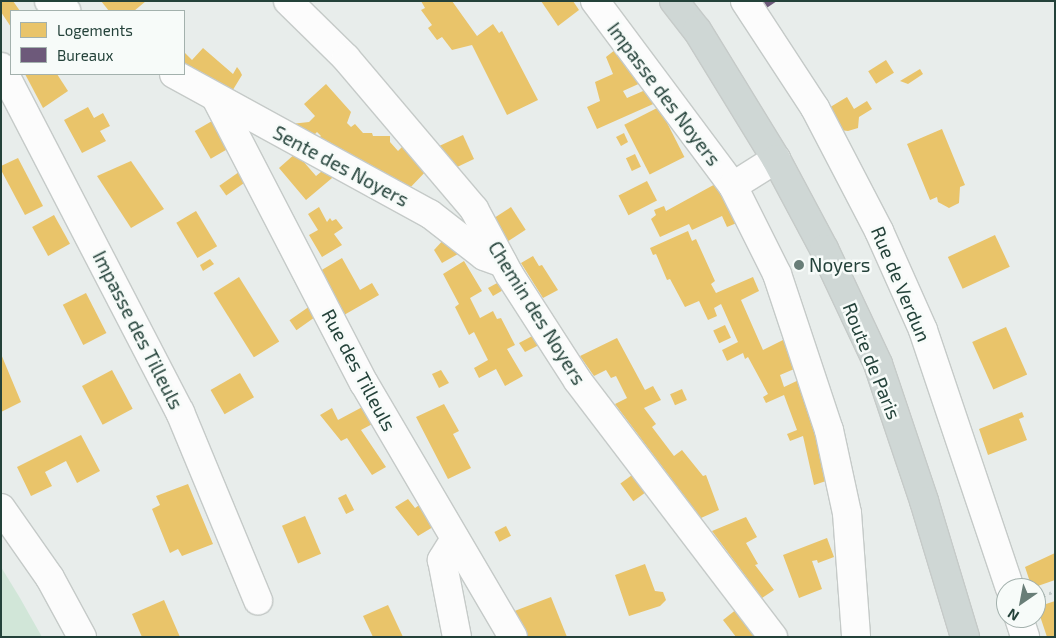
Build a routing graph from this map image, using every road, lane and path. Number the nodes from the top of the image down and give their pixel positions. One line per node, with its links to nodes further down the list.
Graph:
1 (49, 1): 6 (street)
2 (288, 1): 12 (street, Chemin des Noyers)
3 (595, 1): 11 (street, Impasse des Noyers)
4 (674, 1): 10 (main road, Route de Paris)
5 (745, 1): 15 (street, Rue de Verdun)
6 (64, 10)
7 (1, 67): 16 (street, Impasse des Tilleuls)
8 (176, 75): 9 (street, Sente des Noyers)
9 (216, 98): 12 (street, Sente des Noyers); 14 (street, Rue des Tilleuls)
10 (776, 159): 11 (street); 22 (main road, Route de Paris)
11 (733, 186): 21 (street)
12 (504, 263): 20 (street, Chemin des Noyers)
13 (1, 508): 17 (street)
14 (455, 539): 18 (street); 19 (street, Rue des Tilleuls)
15 (1007, 578)
16 (258, 600)
17 (82, 637)
18 (457, 637)
19 (513, 637)
20 (773, 637)
21 (856, 637)
22 (965, 637)

